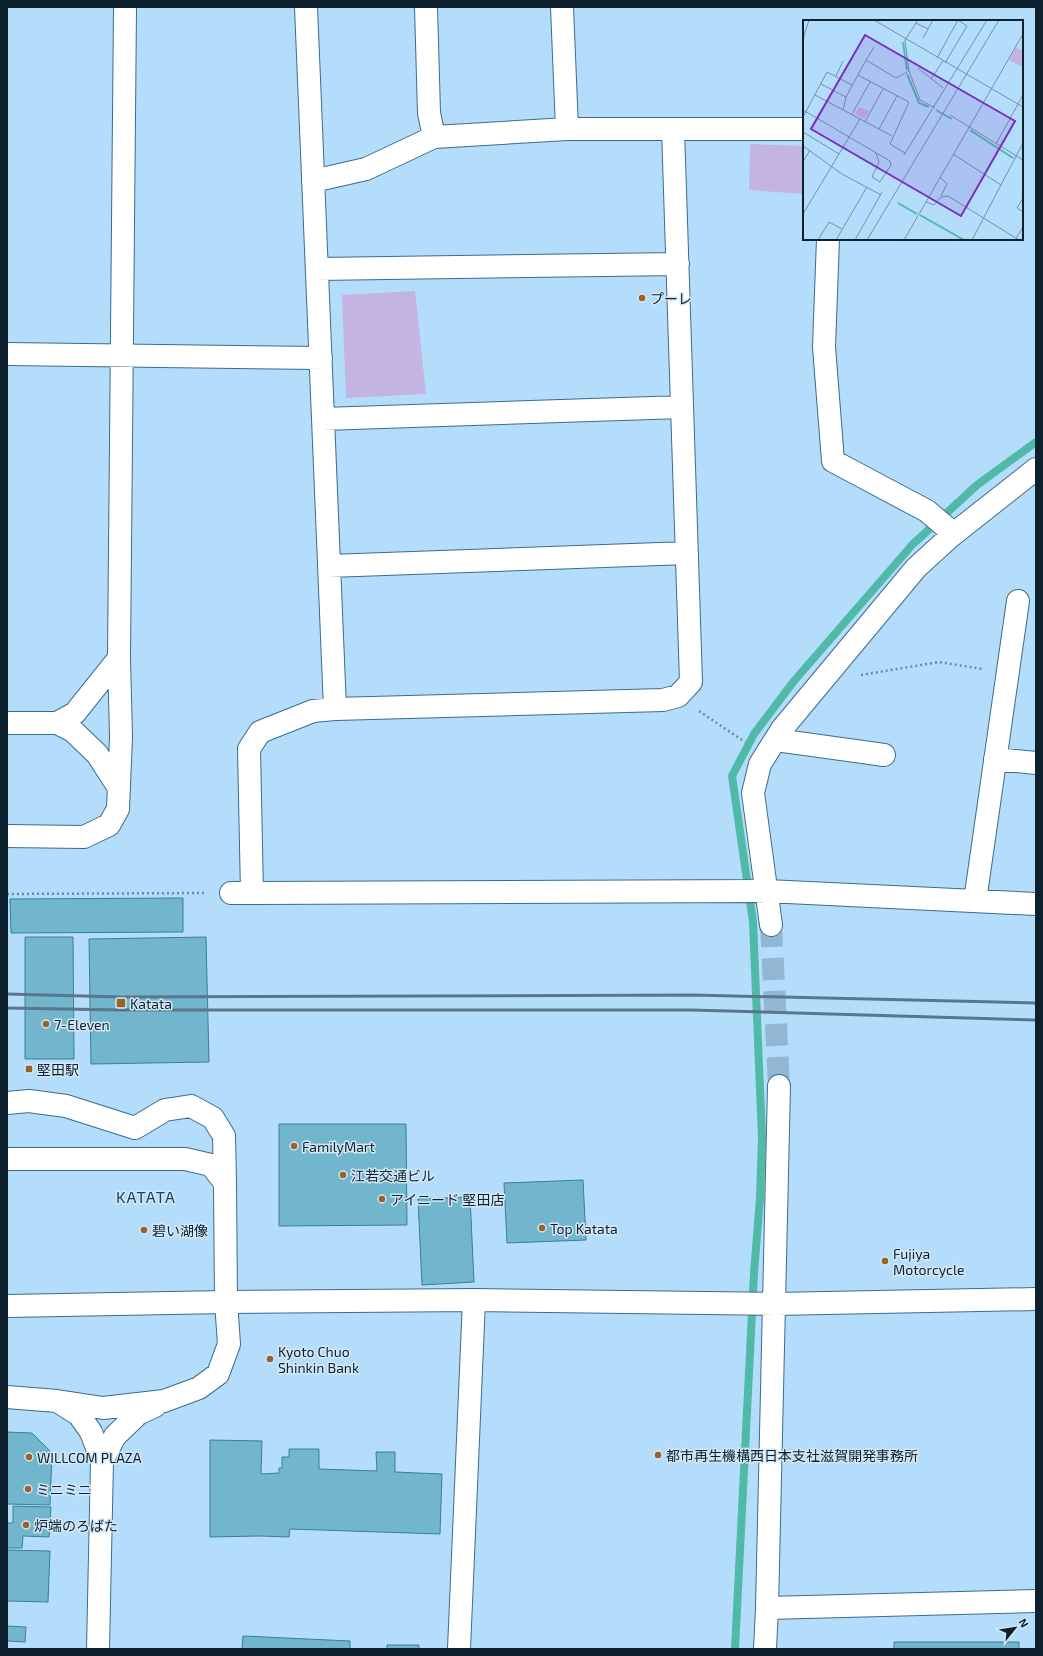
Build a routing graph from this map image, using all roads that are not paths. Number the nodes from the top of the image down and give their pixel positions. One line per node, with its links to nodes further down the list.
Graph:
1 (125, 7): 14 (street)
2 (306, 7): 9 (street)
3 (426, 7): 8 (street)
4 (562, 7): 5 (street)
5 (567, 129): 6 (street); 8 (street)
6 (673, 129): 7 (street); 11 (street)
7 (803, 129)
8 (434, 137): 9 (street)
9 (313, 181): 12 (street)
10 (828, 240): 19 (street)
11 (678, 264): 12 (street); 16 (street)
12 (317, 269): 15 (street)
13 (7, 354): 14 (street)
14 (122, 356): 15 (street); 23 (street)
15 (320, 358): 17 (street)
16 (682, 407): 17 (street); 20 (street)
17 (323, 419): 21 (street)
18 (1036, 469): 19 (street)
19 (952, 536): 27 (street)
20 (687, 553): 21 (street); 24 (street)
21 (329, 566): 24 (street)
22 (1018, 601): 29 (street)
23 (119, 658): 26 (street); 31 (street)
24 (335, 709): 33 (street)
25 (7, 723): 26 (street)
26 (57, 723): 31 (street)
27 (776, 740): 28 (street); 33 (street)
28 (884, 755)
29 (995, 759): 30 (street); 34 (street)
30 (1036, 763)
31 (119, 788): 32 (street)
32 (7, 836)
33 (762, 891): 34 (street); 36 (street)
34 (975, 901): 35 (street)
35 (1036, 904)
36 (771, 925)
37 (779, 1086): 46 (street)
38 (7, 1103): 39 (street)
39 (135, 1128): 41 (street); 42 (street)
40 (7, 1159): 41 (street)
41 (136, 1159): 42 (street)
42 (225, 1183): 45 (street)
43 (1036, 1299): 46 (street)
44 (474, 1300): 45 (street); 46 (street); 55 (street)
45 (226, 1302): 47 (street); 50 (street)
46 (771, 1304): 53 (street)
47 (7, 1306)
48 (7, 1397): 49 (street)
49 (57, 1401): 50 (street); 51 (street)
50 (164, 1401): 51 (street)
51 (102, 1461): 54 (street)
52 (1036, 1601): 53 (street)
53 (768, 1608): 56 (street)
54 (98, 1649)
55 (459, 1649)
56 (765, 1649)

